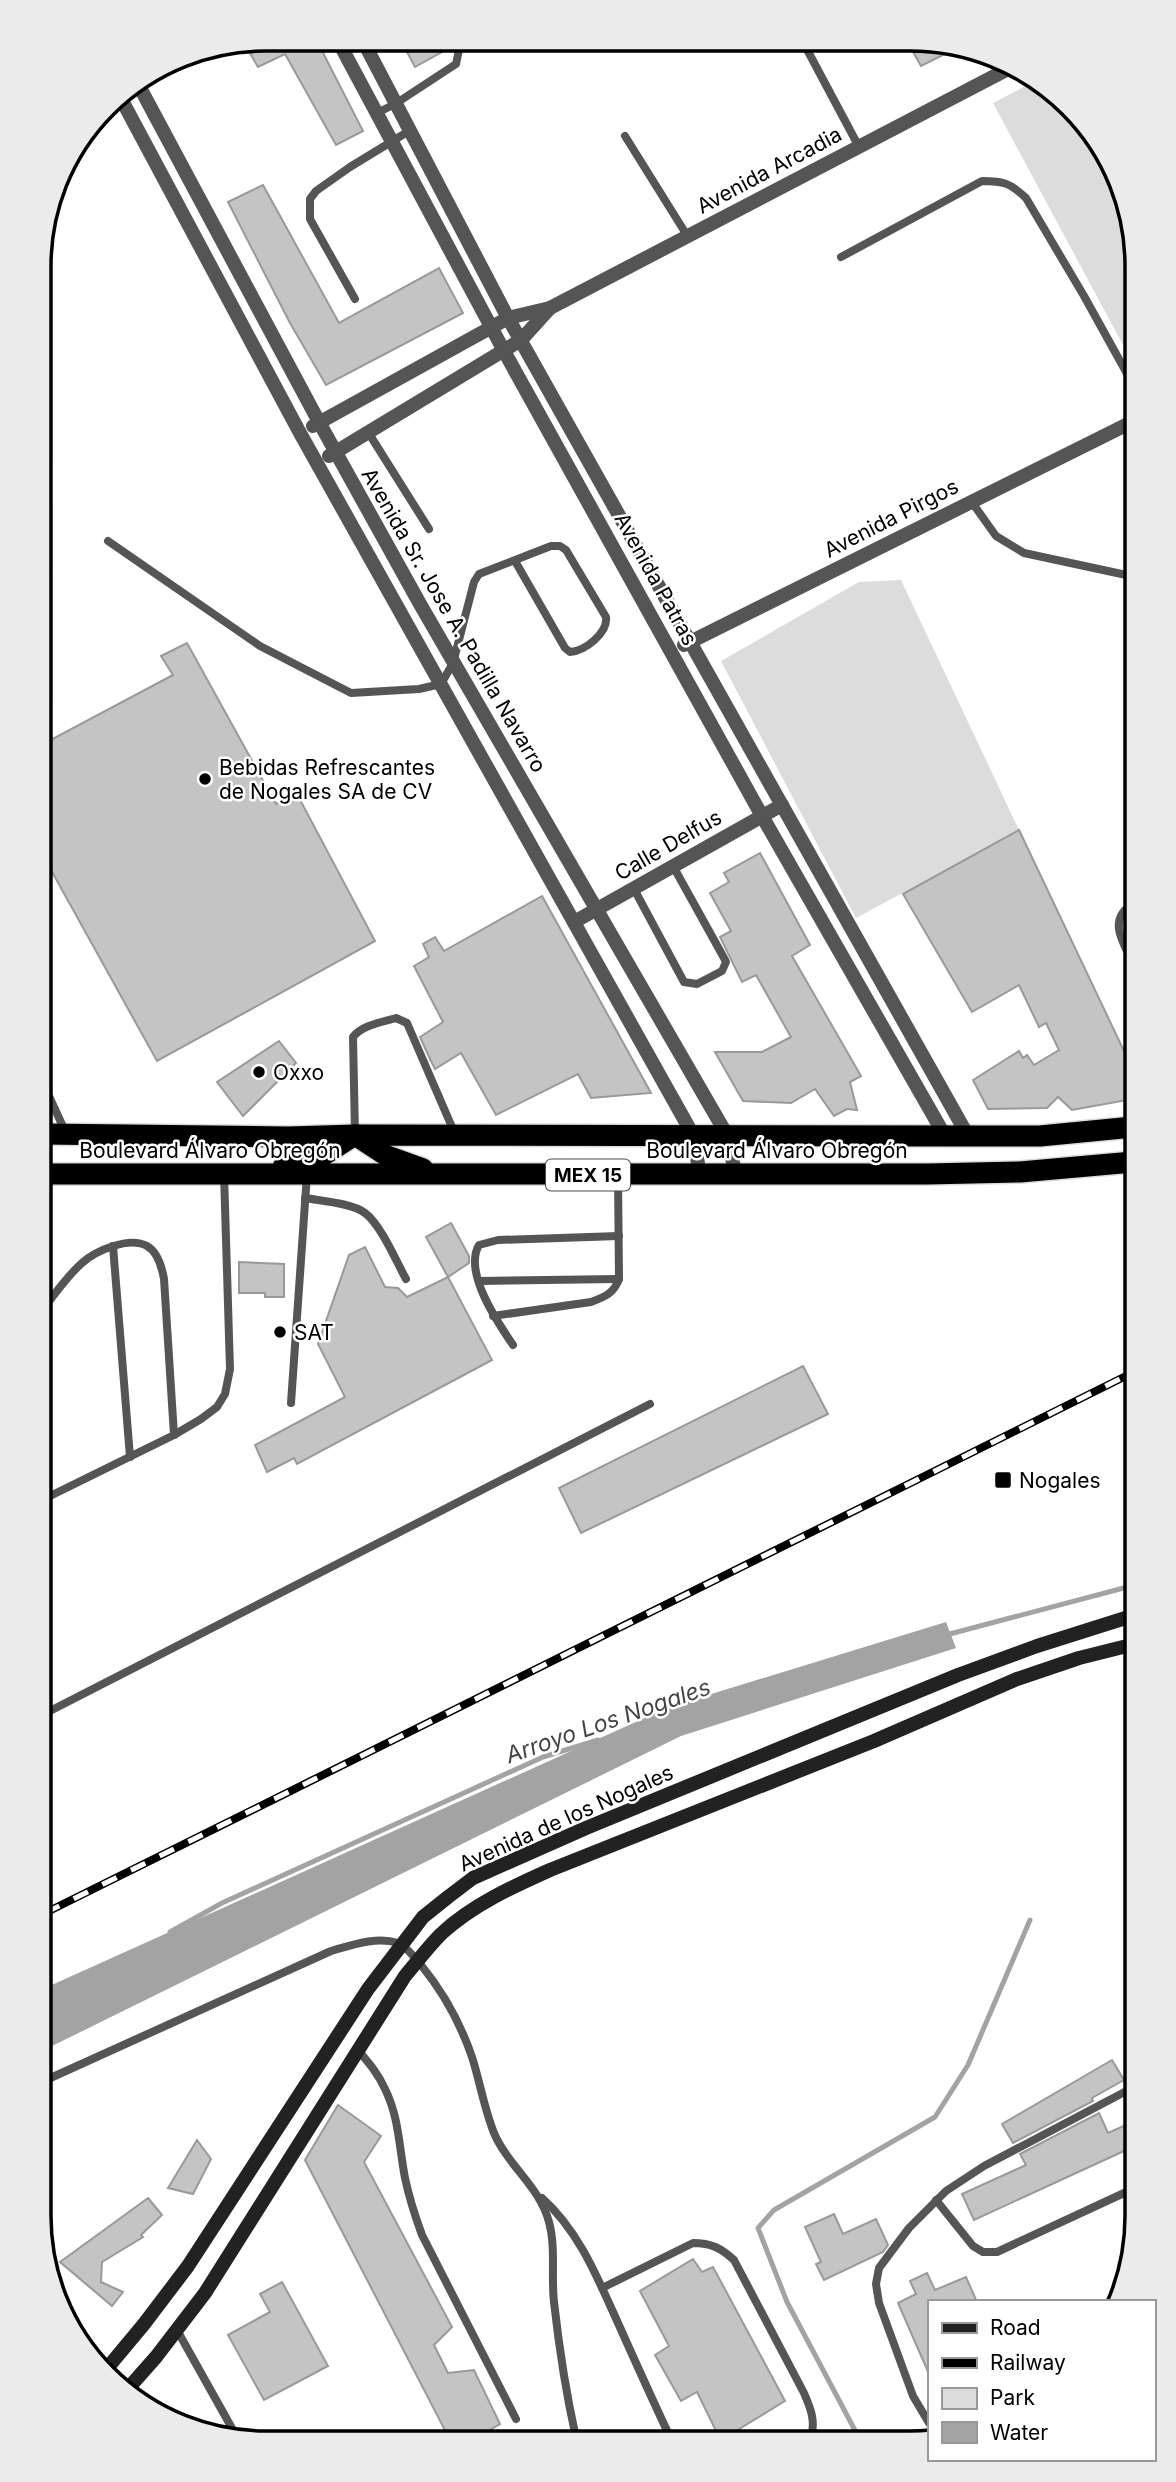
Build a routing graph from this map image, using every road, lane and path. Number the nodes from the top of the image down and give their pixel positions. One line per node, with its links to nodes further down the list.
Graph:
1 (343, 51): 9 (street, Avenida Patras)
2 (368, 51): 8 (street, Avenida Patras)
3 (458, 51): 8 (lane)
4 (808, 51): 13 (lane)
5 (1002, 72): 13 (street, Avenida Arcadia)
6 (141, 90): 14 (street, Avenida Sr. Jose A. Padilla Navarro)
7 (124, 104): 15 (street, Avenida Sr. Jose A. Padilla Navarro)
8 (395, 104): 9 (lane); 10 (street, Avenida Patras)
9 (377, 113): 12 (street, Avenida Patras)
10 (409, 131): 12 (lane); 20 (street, Avenida Patras)
11 (625, 136): 16 (lane)
12 (392, 141): 18 (lane); 21 (street, Avenida Patras)
13 (859, 147): 16 (street, Avenida Arcadia)
14 (177, 158): 15 (street); 25 (street, Avenida Sr. Jose A. Padilla Navarro)
15 (158, 167): 28 (street, Avenida Sr. Jose A. Padilla Navarro)
16 (688, 237): 19 (street, Avenida Arcadia)
17 (841, 257): 24 (lane)
18 (355, 299)
19 (550, 308): 20 (street, Avenida Arcadia); 22 (street, Avenida Arcadia)
20 (508, 318): 21 (street, Avenida Arcadia); 22 (street, Avenida Patras)
21 (491, 327): 23 (street, Avenida Patras); 25 (street, Avenida Arcadia)
22 (521, 341): 23 (street, Avenida Arcadia); 36 (street, Avenida Patras)
23 (503, 351): 27 (street, Avenida Arcadia); 37 (street, Avenida Patras)
24 (1125, 370)
25 (319, 422): 28 (street, Avenida Arcadia); 29 (street, Avenida Sr. Jose A. Padilla Navarro)
26 (1125, 425): 31 (street, Avenida Pirgos)
27 (368, 432): 29 (street, Avenida Arcadia); 32 (lane)
28 (300, 433): 30 (street, Avenida Sr. Jose A. Padilla Navarro)
29 (335, 452): 30 (street, Avenida Arcadia); 38 (street, Avenida Sr. Jose A. Padilla Navarro)
30 (317, 463): 39 (street, Avenida Sr. Jose A. Padilla Navarro)
31 (971, 501): 35 (lane); 36 (street, Avenida Pirgos)
32 (429, 528)
33 (107, 541): 39 (lane)
34 (515, 561): 34 (lane); 38 (lane)
35 (1125, 575)
36 (690, 642): 37 (street, Avenida Pirgos); 40 (street, Avenida Patras)
37 (672, 652): 41 (street, Avenida Patras)
38 (453, 663): 39 (lane); 45 (street, Avenida Sr. Jose A. Padilla Navarro)
39 (440, 684): 46 (street, Avenida Sr. Jose A. Padilla Navarro)
40 (782, 805): 41 (street, Calle Delfus); 57 (street, Avenida Patras)
41 (762, 816): 42 (street, Calle Delfus); 56 (street, Avenida Patras)
42 (673, 866): 43 (street, Calle Delfus); 43 (lane)
43 (634, 888): 45 (street, Calle Delfus)
44 (1125, 909): 47 (lane)
45 (596, 910): 46 (street, Calle Delfus); 54 (street, Avenida Sr. Jose A. Padilla Navarro)
46 (574, 922): 53 (street, Avenida Sr. Jose A. Padilla Navarro)
47 (1125, 946)
48 (51, 1100): 51 (lane)
49 (1125, 1129): 57 (highway, Boulevard Álvaro Obregón / MEX 15)
50 (51, 1134): 51 (highway, Boulevard Álvaro Obregón / MEX 15)
51 (67, 1134): 52 (highway, Boulevard Álvaro Obregón / MEX 15)
52 (355, 1135): 55 (highway, Boulevard Álvaro Obregón / MEX 15); 55 (lane); 61 (highway); 63 (highway)
53 (693, 1135): 54 (highway, Boulevard Álvaro Obregón / MEX 15); 55 (highway, Boulevard Álvaro Obregón / MEX 15); 65 (street, Avenida Sr. Jose A. Padilla Navarro)
54 (727, 1135): 56 (highway, Boulevard Álvaro Obregón / MEX 15); 66 (street, Avenida Sr. Jose A. Padilla Navarro)
55 (456, 1136)
56 (945, 1136): 57 (highway, Boulevard Álvaro Obregón / MEX 15)
57 (968, 1136)
58 (1125, 1163): 66 (highway, Boulevard Álvaro Obregón / MEX 15)
59 (51, 1174): 60 (highway, Boulevard Álvaro Obregón / MEX 15)
60 (224, 1174): 61 (highway, Boulevard Álvaro Obregón / MEX 15); 78 (lane)
61 (246, 1174): 62 (highway, Boulevard Álvaro Obregón / MEX 15)
62 (307, 1174): 63 (highway, Boulevard Álvaro Obregón / MEX 15); 67 (lane)
63 (447, 1175): 64 (highway, Boulevard Álvaro Obregón / MEX 15)
64 (618, 1175): 65 (highway, Boulevard Álvaro Obregón / MEX 15); 68 (lane)
65 (700, 1175): 66 (highway, Boulevard Álvaro Obregón / MEX 15)
66 (736, 1175)
67 (305, 1198): 70 (lane); 76 (lane)
68 (619, 1236): 71 (lane); 72 (lane)
69 (113, 1246): 73 (lane); 78 (lane); 79 (lane)
70 (405, 1279)
71 (619, 1279): 72 (lane); 74 (lane)
72 (479, 1281): 74 (lane)
73 (51, 1300)
74 (493, 1316): 75 (lane)
75 (513, 1345)
76 (290, 1403)
77 (650, 1404): 83 (lane)
78 (174, 1435): 79 (lane)
79 (130, 1457): 80 (lane)
80 (51, 1496)
81 (1125, 1618): 84 (main road, Avenida de los Nogales)
82 (1125, 1646): 85 (main road, Avenida de los Nogales)
83 (51, 1710)
84 (401, 1944): 85 (lane); 87 (lane); 94 (main road, Avenida de los Nogales)
85 (418, 1961): 86 (main road, Avenida de los Nogales); 90 (lane)
86 (357, 2049): 93 (main road, Avenida de los Nogales); 96 (lane)
87 (51, 2078)
88 (1125, 2093): 91 (lane)
89 (1125, 2193): 91 (lane)
90 (537, 2194): 92 (lane); 99 (lane)
91 (936, 2200): 97 (lane)
92 (602, 2288): 100 (lane); 101 (lane)
93 (177, 2330): 95 (main road, Avenida de los Nogales); 98 (lane)
94 (110, 2364)
95 (132, 2384)
96 (516, 2418)
97 (928, 2421)
98 (232, 2428)
99 (575, 2431)
100 (667, 2431)
101 (813, 2431)

